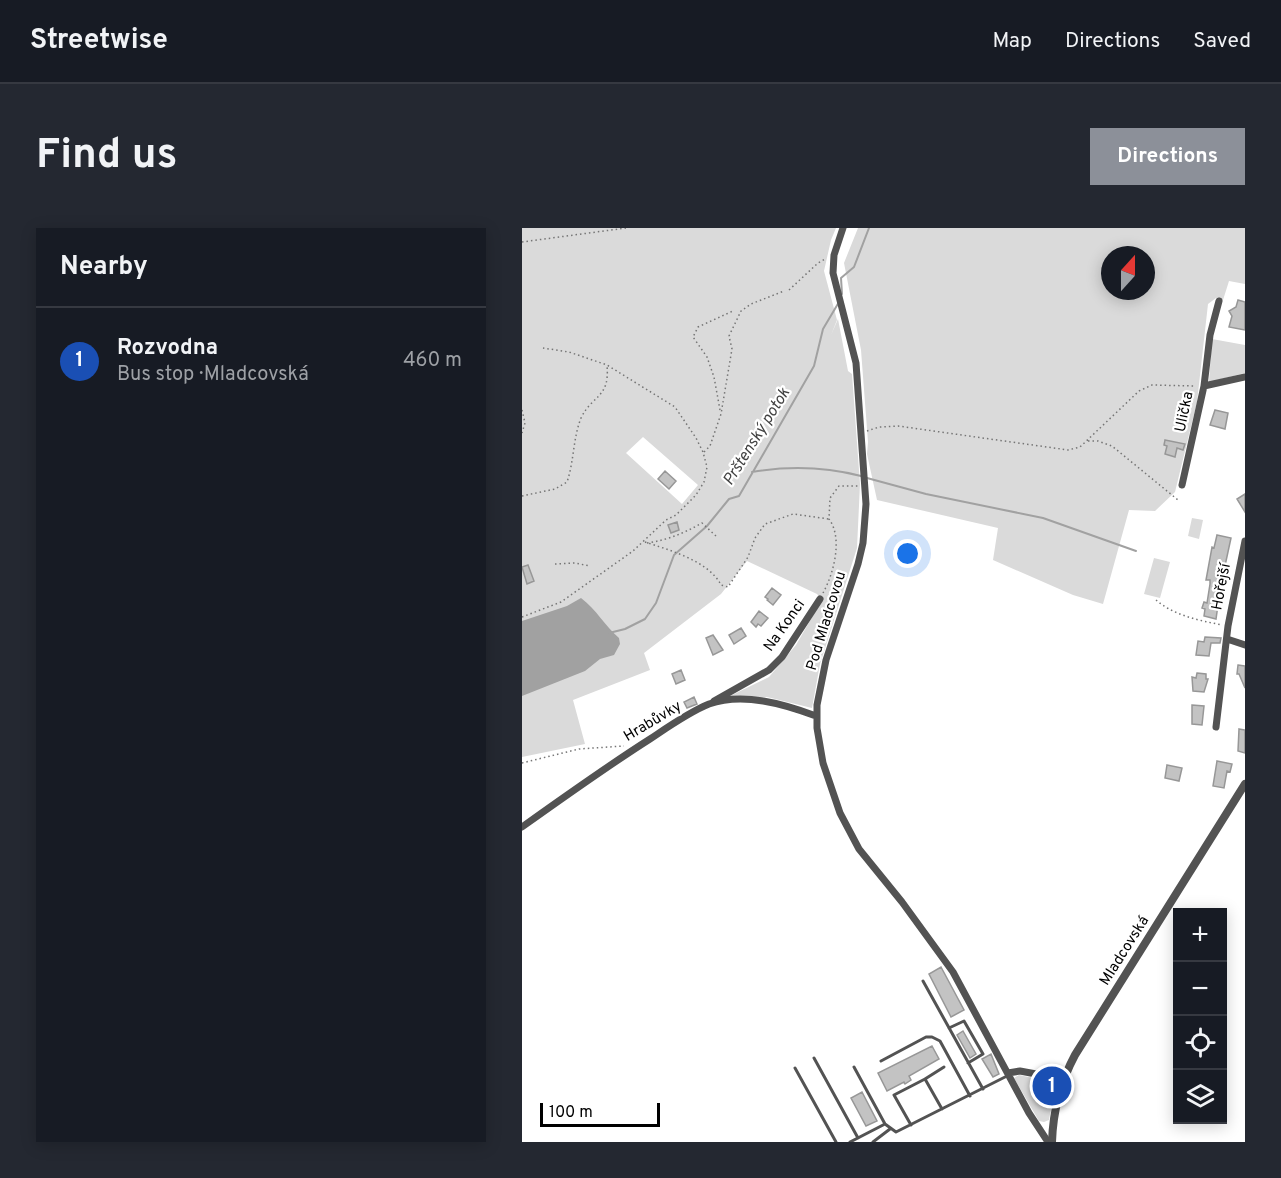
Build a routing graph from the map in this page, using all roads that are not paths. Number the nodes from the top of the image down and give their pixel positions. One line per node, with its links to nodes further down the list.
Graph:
1 (843, 228): 11 (street, Pod Mladcovou)
2 (1219, 301): 4 (street)
3 (1245, 377): 4 (street, Ulička)
4 (1204, 386): 5 (street, Ulička)
5 (1182, 485)
6 (1245, 541): 8 (street, Hořejší)
7 (820, 599): 10 (street, Na Konci)
8 (1227, 639): 9 (street); 12 (street, Hořejší)
9 (1245, 645)
10 (710, 704): 11 (street, Hrabůvky); 14 (street, Hrabůvky)
11 (816, 716): 23 (street, Pod Mladcovou)
12 (1216, 727)
13 (1245, 784): 25 (street, Mladcovská)
14 (522, 827)
15 (923, 981): 16 (lane)
16 (949, 1028): 19 (lane); 19 (lane)
17 (814, 1058): 32 (lane)
18 (881, 1061): 27 (lane)
19 (968, 1063): 26 (lane)
20 (854, 1066): 29 (lane)
21 (944, 1067): 24 (lane)
22 (795, 1068): 33 (lane)
23 (1006, 1075): 25 (street); 26 (lane); 36 (street, Pod Mladcovou)
24 (925, 1079): 28 (lane); 30 (lane)
25 (1063, 1079): 36 (street, Mladcovská)
26 (983, 1089): 27 (lane)
27 (970, 1096): 28 (lane)
28 (942, 1109): 30 (lane)
29 (885, 1124): 31 (lane); 32 (lane)
30 (911, 1125): 31 (lane)
31 (890, 1129): 35 (lane)
32 (858, 1138): 34 (lane)
33 (836, 1142)
34 (850, 1142)
35 (873, 1142)
36 (1050, 1142)

